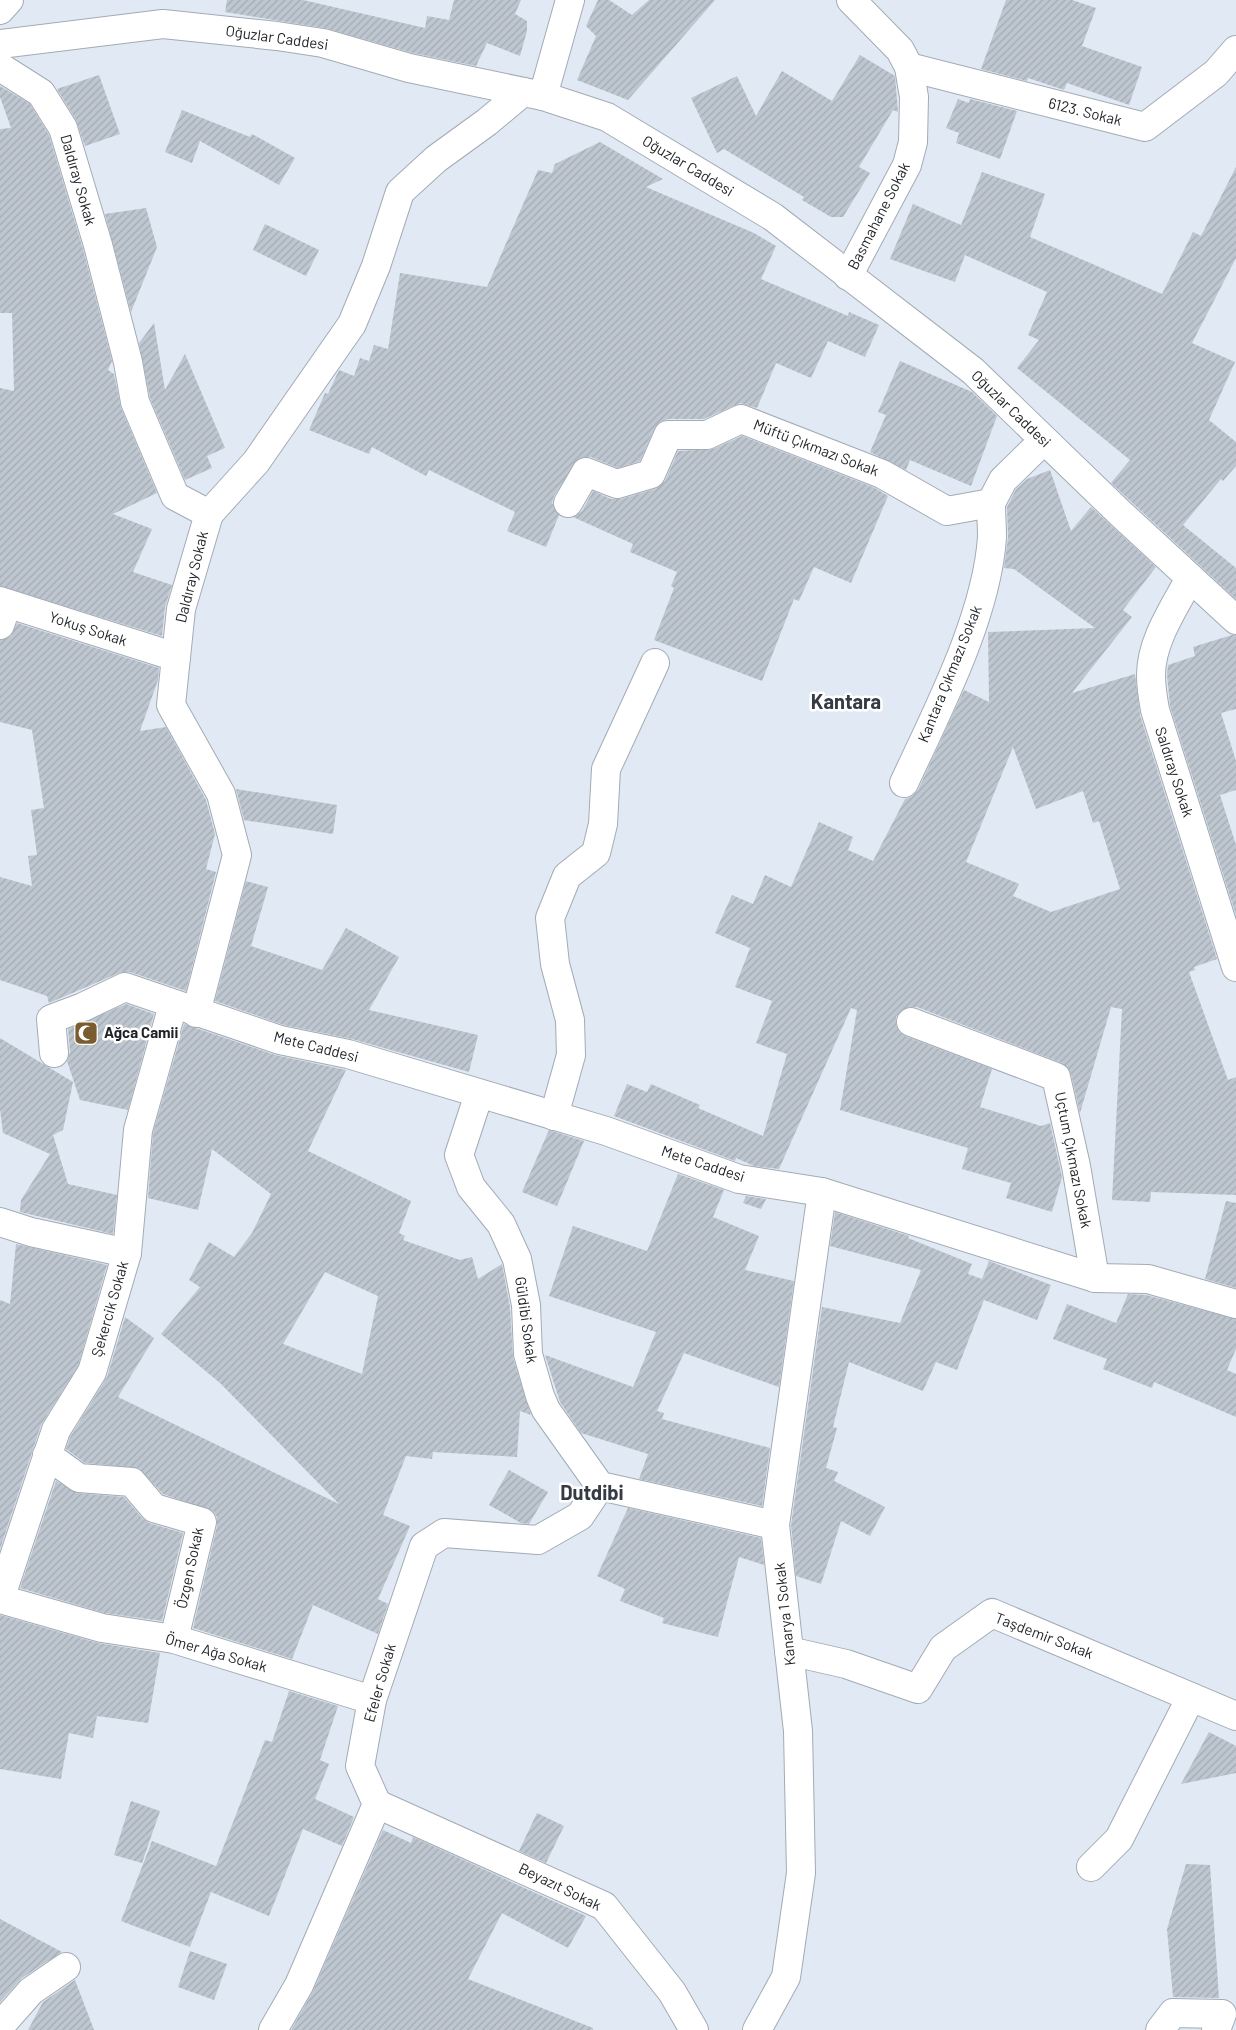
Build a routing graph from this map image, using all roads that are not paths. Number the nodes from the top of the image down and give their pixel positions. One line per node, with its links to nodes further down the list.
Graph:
1 (9, 0): 4 (street)
2 (570, 0): 9 (street)
3 (851, 0): 7 (street, Basmahane Sokak)
4 (0, 10)
5 (0, 44): 9 (street, Oğuzlar Caddesi)
6 (1236, 50): 7 (street, 6123. Sokak)
7 (909, 67): 10 (street, Basmahane Sokak)
8 (0, 68): 14 (street, Daldıray Sokak)
9 (533, 94): 10 (street, Oğuzlar Caddesi); 14 (street)
10 (848, 276): 11 (street, Oğuzlar Caddesi)
11 (1044, 440): 13 (street); 15 (street, Oğuzlar Caddesi)
12 (568, 503): 13 (street, Müftü Çıkmazı Sokak)
13 (991, 503): 20 (street, Kantara Çıkmazı Sokak)
14 (209, 514): 18 (street, Daldıray Sokak)
15 (1190, 578): 17 (street, Oğuzlar Caddesi); 21 (street, Saldıray Sokak)
16 (2, 610): 18 (street, Yokuş Sokak)
17 (1236, 620)
18 (176, 657): 22 (street, Daldıray Sokak)
19 (655, 662): 26 (street)
20 (904, 783)
21 (1236, 967)
22 (184, 1009): 24 (street, Mete Caddesi); 25 (street, Mete Caddesi); 29 (street, Şekercik Sokak)
23 (911, 1022): 30 (street, Uçtum Çıkmazı Sokak)
24 (54, 1053)
25 (478, 1094): 26 (street, Mete Caddesi); 33 (street, Güldibi Sokak)
26 (554, 1116): 27 (street, Mete Caddesi)
27 (822, 1192): 30 (street, Mete Caddesi); 34 (street, Kanarya 1 Sokak)
28 (0, 1222): 29 (street)
29 (127, 1253): 32 (street, Şekercik Sokak)
30 (1095, 1278): 31 (street, Mete Caddesi)
31 (1236, 1304)
32 (47, 1455): 35 (street, Şekercik Sokak); 36 (street, Özgen Sokak)
33 (600, 1486): 34 (street); 39 (street, Efeler Sokak)
34 (775, 1525): 37 (street, Kanarya 1 Sokak)
35 (0, 1599): 36 (street, Ömer Ağa Sokak)
36 (174, 1639): 39 (street, Ömer Ağa Sokak)
37 (789, 1651): 38 (street, Taşdemir Sokak); 47 (street, Kanarya 1 Sokak)
38 (1192, 1697): 40 (street, Taşdemir Sokak); 42 (street)
39 (372, 1700): 41 (street, Efeler Sokak)
40 (1236, 1716)
41 (377, 1804): 45 (street); 46 (street, Beyazıt Sokak)
42 (1092, 1867)
43 (66, 1967): 44 (street)
44 (0, 2026)
45 (273, 2030)
46 (694, 2030)
47 (757, 2030)
48 (1160, 2030): 49 (street)
49 (1216, 2030)

